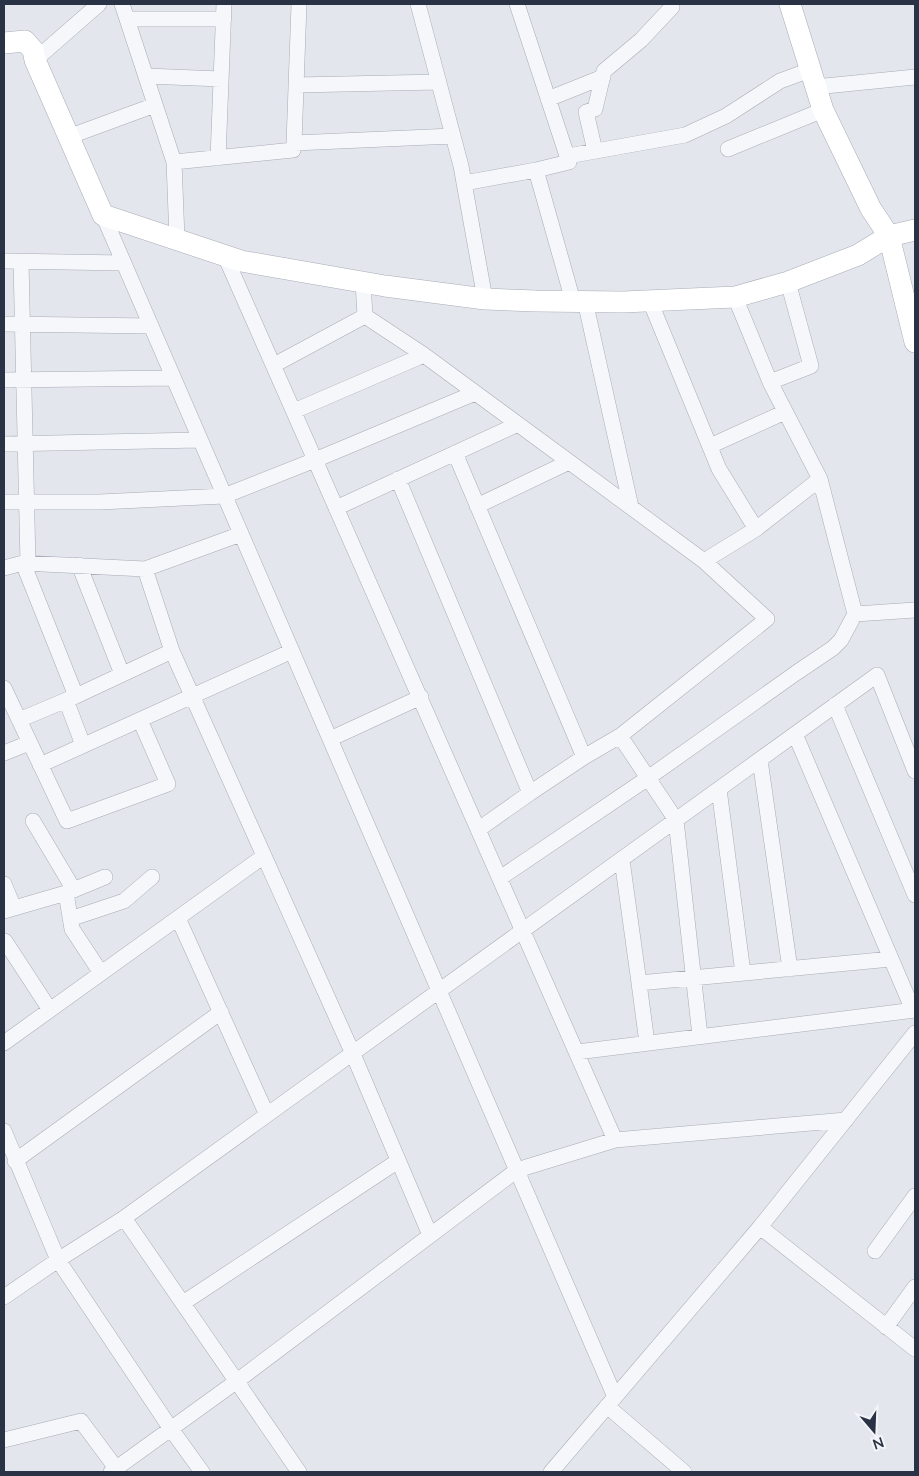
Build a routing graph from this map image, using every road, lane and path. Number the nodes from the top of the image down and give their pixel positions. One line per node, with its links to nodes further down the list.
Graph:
1 (99, 4): 11 (street)
2 (122, 4): 9 (street)
3 (299, 4): 18 (street)
4 (418, 4): 17 (street)
5 (516, 4): 19 (street)
6 (671, 4): 13 (street)
7 (790, 4): 15 (street)
8 (224, 11): 9 (street); 16 (street)
9 (127, 18): 12 (street)
10 (4, 43): 11 (street)
11 (35, 60): 23 (street)
12 (146, 76): 16 (street); 20 (street)
13 (603, 76): 19 (street); 26 (street)
14 (915, 77): 15 (street)
15 (812, 78): 21 (street); 26 (street)
16 (221, 79): 28 (street)
17 (439, 82): 18 (street); 22 (street)
18 (296, 85): 24 (street)
19 (548, 99): 27 (street)
20 (155, 105): 23 (street); 29 (street)
21 (823, 110): 25 (street); 34 (street)
22 (453, 136): 24 (street); 31 (street)
23 (68, 138): 32 (street)
24 (294, 143): 28 (street)
25 (728, 149)
26 (594, 151): 27 (street)
27 (568, 156): 30 (street)
28 (218, 158): 29 (street)
29 (174, 162): 35 (street)
30 (536, 170): 31 (street); 45 (street)
31 (464, 183): 43 (street)
32 (103, 215): 35 (street); 39 (street)
33 (915, 230): 34 (street)
34 (889, 236): 41 (street); 50 (street)
35 (177, 240): 36 (street)
36 (225, 256): 40 (street); 52 (street)
37 (4, 261): 38 (street)
38 (21, 262): 39 (street); 48 (street)
39 (124, 263): 49 (street)
40 (363, 282): 43 (street); 46 (street)
41 (788, 282): 42 (street); 56 (street)
42 (735, 297): 44 (street); 56 (street)
43 (485, 299): 45 (street)
44 (650, 300): 45 (street); 64 (street)
45 (579, 301): 74 (street)
46 (365, 316): 51 (street); 52 (street)
47 (4, 324): 48 (street)
48 (23, 324): 49 (street); 55 (street)
49 (151, 326): 53 (street)
50 (915, 342)
51 (424, 355): 57 (street); 58 (street)
52 (274, 365): 58 (street)
53 (174, 378): 55 (street); 61 (street)
54 (4, 380): 55 (street)
55 (25, 380): 63 (street)
56 (770, 382): 59 (street)
57 (475, 393): 60 (street); 66 (street)
58 (294, 411): 66 (street)
59 (785, 412): 64 (street); 69 (street)
60 (518, 424): 65 (street); 67 (street)
61 (200, 440): 63 (street); 70 (street)
62 (4, 444): 63 (street)
63 (24, 444): 72 (street)
64 (710, 446): 76 (street)
65 (455, 453): 68 (street); 73 (street)
66 (315, 460): 70 (street); 75 (street)
67 (569, 462): 73 (street); 74 (street)
68 (398, 479): 75 (street); 108 (street)
69 (820, 479): 76 (street); 84 (street)
70 (224, 496): 72 (street); 77 (street)
71 (4, 502): 72 (street)
72 (26, 502): 79 (street)
73 (477, 506): 102 (street)
74 (631, 507): 78 (street)
75 (336, 508): 91 (street)
76 (756, 529): 78 (street)
77 (241, 534): 82 (street); 86 (street)
78 (704, 560): 97 (street)
79 (25, 564): 80 (street); 81 (street); 90 (street)
80 (79, 565): 82 (street); 87 (street)
81 (4, 568)
82 (144, 569): 85 (street)
83 (915, 610): 84 (street)
84 (855, 614): 106 (street)
85 (172, 651): 87 (street); 89 (street)
86 (292, 651): 89 (street); 98 (street)
87 (122, 674): 90 (street)
88 (4, 688): 93 (street)
89 (193, 696): 95 (street); 112 (street)
90 (71, 698): 94 (street); 100 (street)
91 (420, 698): 98 (street); 111 (street)
92 (835, 705): 96 (street); 105 (street); 119 (street)
93 (8, 707): 94 (street)
94 (19, 720): 99 (street)
95 (140, 720): 100 (street); 104 (street)
96 (795, 734): 103 (street); 125 (street)
97 (620, 736): 102 (street); 106 (street)
98 (330, 739): 131 (street)
99 (29, 743): 101 (street); 104 (street)
100 (83, 745): 104 (street)
101 (4, 753)
102 (584, 757): 108 (street)
103 (760, 760): 107 (street); 126 (street)
104 (40, 764)
105 (915, 772)
106 (648, 778): 109 (street); 116 (street)
107 (719, 789): 109 (street); 128 (street)
108 (530, 793): 111 (street)
109 (676, 820): 113 (street); 129 (street)
110 (33, 822): 118 (street)
111 (479, 829): 116 (street)
112 (264, 856): 121 (street); 140 (street)
113 (622, 860): 123 (street); 130 (street)
114 (105, 877): 118 (street)
115 (152, 878): 122 (street)
116 (500, 878): 123 (street)
117 (4, 884): 120 (street)
118 (70, 892): 120 (street); 122 (street)
119 (915, 895)
120 (9, 909)
121 (178, 918): 127 (street); 134 (street)
122 (70, 919): 127 (street)
123 (524, 931): 131 (street); 139 (street)
124 (6, 941): 132 (street)
125 (891, 959): 126 (street); 133 (street)
126 (790, 969): 128 (street)
127 (101, 973): 132 (street)
128 (743, 973): 129 (street)
129 (693, 978): 130 (street); 136 (street)
130 (639, 983): 138 (street)
131 (439, 992): 140 (street); 147 (street)
132 (50, 1010): 137 (street)
133 (914, 1010): 136 (street)
134 (221, 1012): 141 (street); 145 (street)
135 (915, 1033): 142 (street)
136 (700, 1036): 138 (street)
137 (4, 1043)
138 (647, 1043): 139 (street)
139 (576, 1052): 144 (street)
140 (353, 1054): 141 (street); 146 (street)
141 (267, 1115): 149 (street)
142 (846, 1120): 144 (street); 150 (street)
143 (4, 1131): 145 (street)
144 (615, 1140): 147 (street)
145 (15, 1161): 153 (street)
146 (398, 1161): 151 (street); 156 (street)
147 (517, 1170): 151 (street); 160 (street)
148 (915, 1196): 152 (street)
149 (124, 1218): 153 (street); 156 (street)
150 (760, 1227): 157 (street); 160 (street)
151 (430, 1236): 159 (street)
152 (875, 1250)
153 (58, 1260): 155 (street); 161 (street)
154 (915, 1287): 157 (street)
155 (4, 1297)
156 (183, 1303): 159 (street)
157 (886, 1327): 158 (street)
158 (915, 1349)
159 (237, 1381): 161 (street); 165 (street)
160 (611, 1402): 166 (street); 167 (street)
161 (171, 1429): 163 (street); 164 (street)
162 (4, 1440): 163 (street)
163 (114, 1470)
164 (202, 1472)
165 (300, 1472)
166 (550, 1472)
167 (684, 1472)

